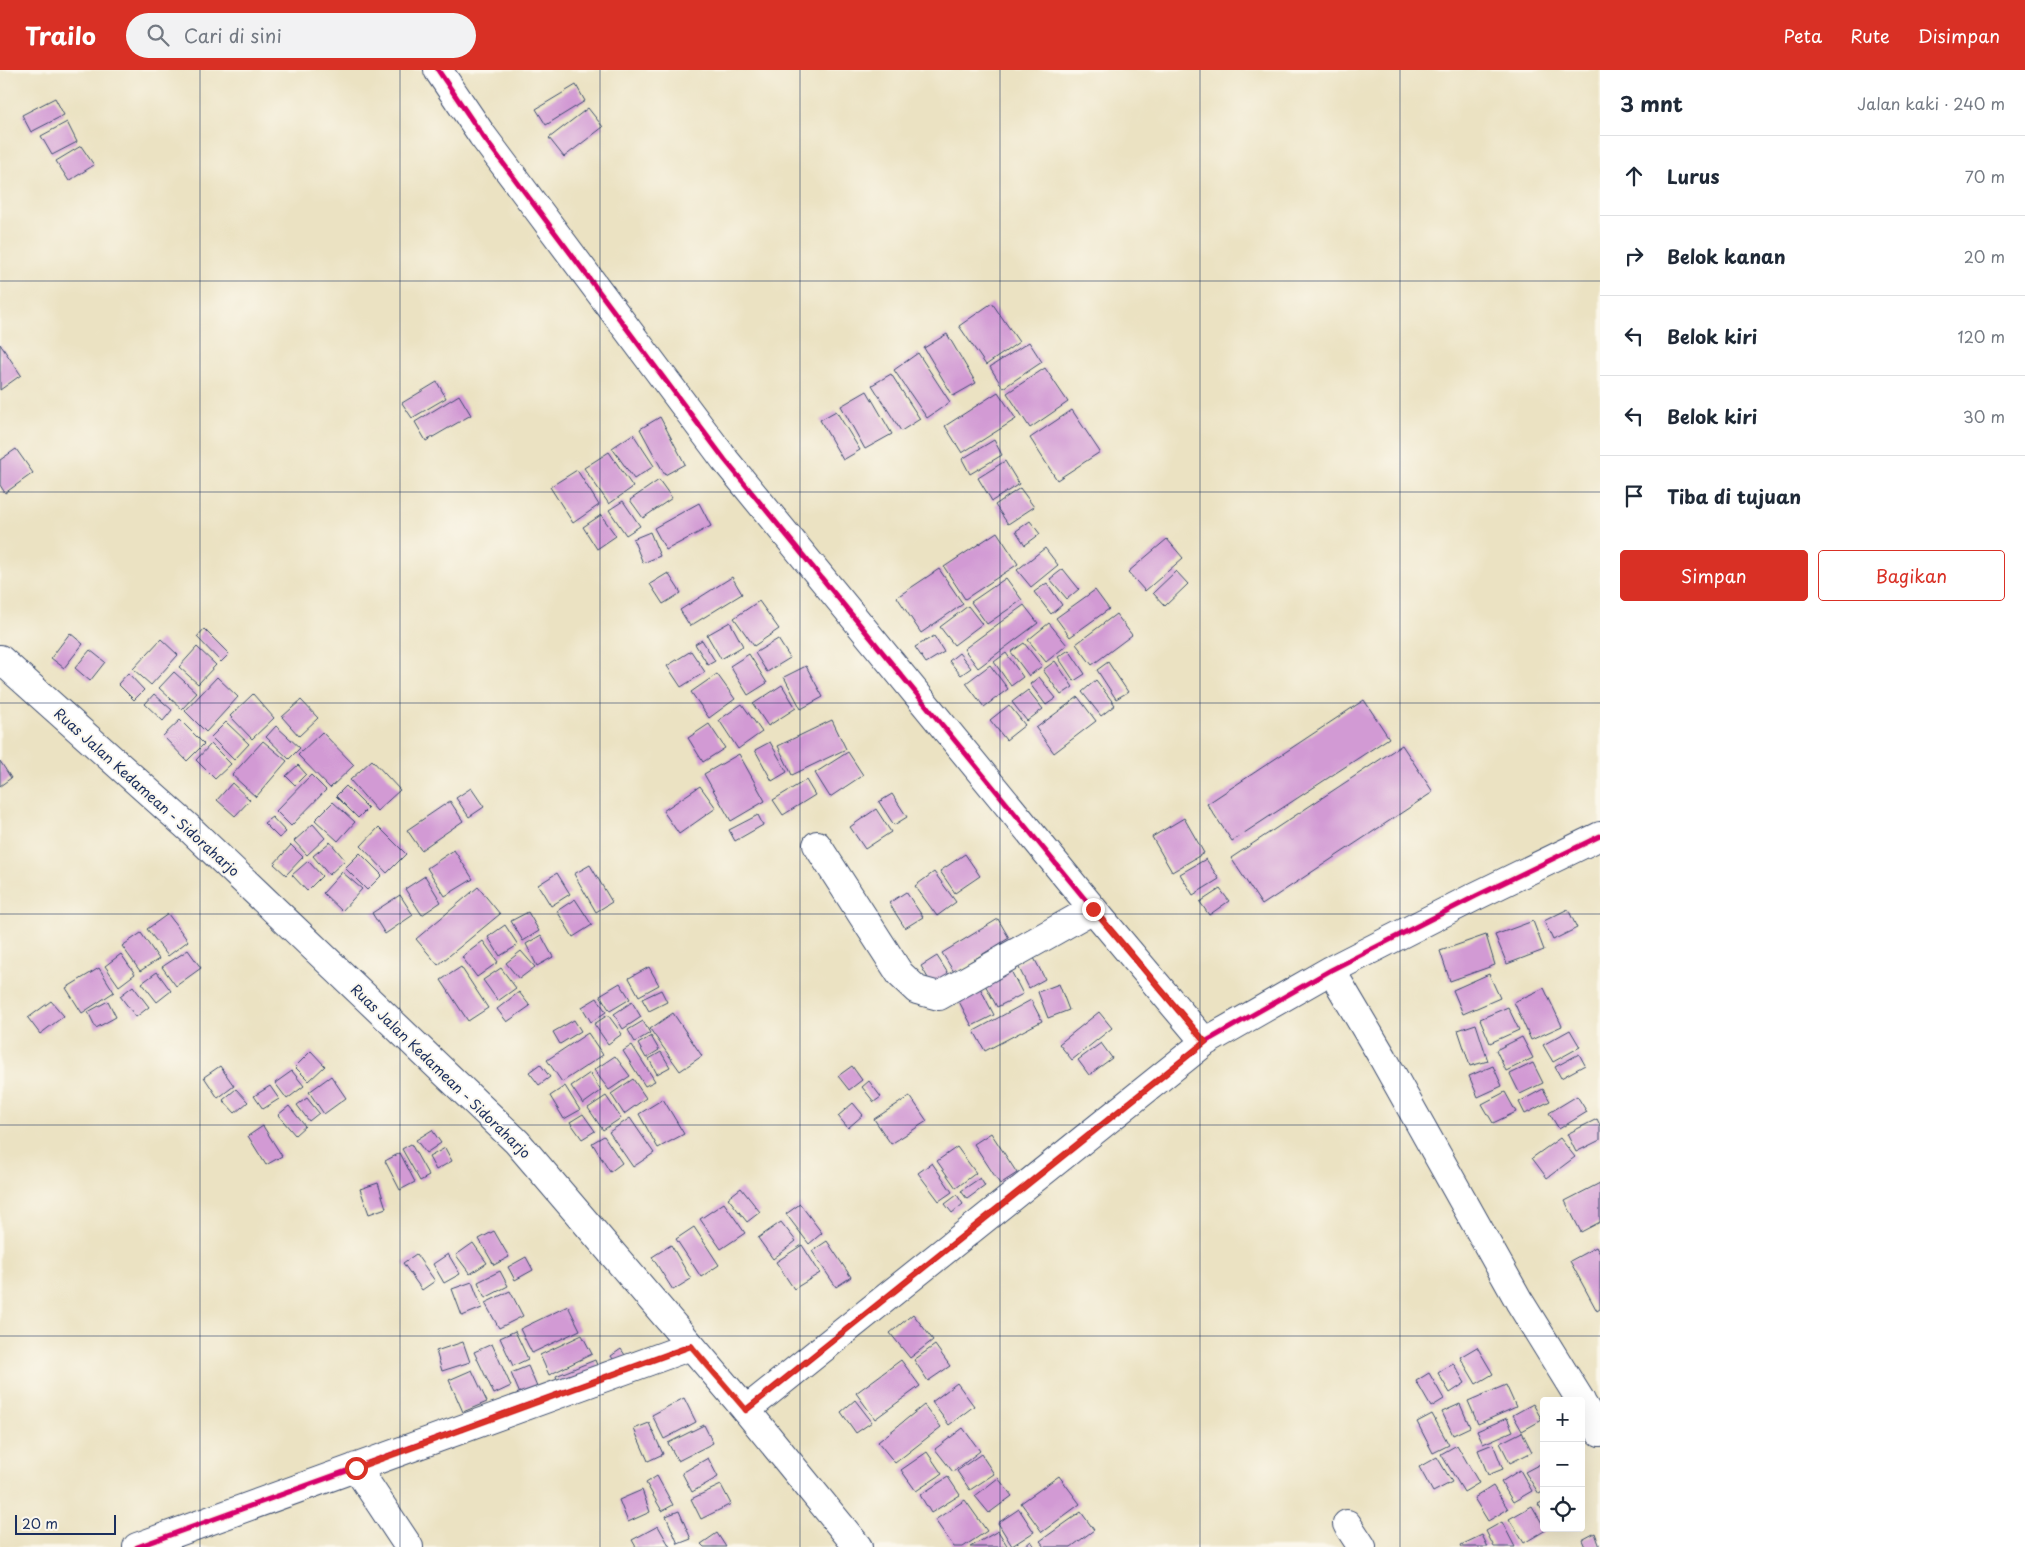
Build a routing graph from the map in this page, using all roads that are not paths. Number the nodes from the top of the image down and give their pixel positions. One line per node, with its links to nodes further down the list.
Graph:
1 (438, 70): 5 (street)
2 (3, 666): 8 (street, Ruas Jalan Kedamean - Sidoraharjo)
3 (1600, 836): 6 (street)
4 (817, 845): 5 (street)
5 (1093, 909): 7 (street)
6 (1331, 970): 7 (street); 9 (street)
7 (1205, 1042): 11 (street)
8 (691, 1346): 11 (street, Ruas Jalan Kedamean - Sidoraharjo); 13 (street)
9 (1579, 1397)
10 (1585, 1408): 12 (street)
11 (746, 1410): 17 (street, Ruas Jalan Kedamean - Sidoraharjo)
12 (1600, 1432)
13 (356, 1468): 15 (street); 16 (street)
14 (1347, 1524): 18 (street)
15 (137, 1547)
16 (409, 1547)
17 (858, 1547)
18 (1362, 1547)

